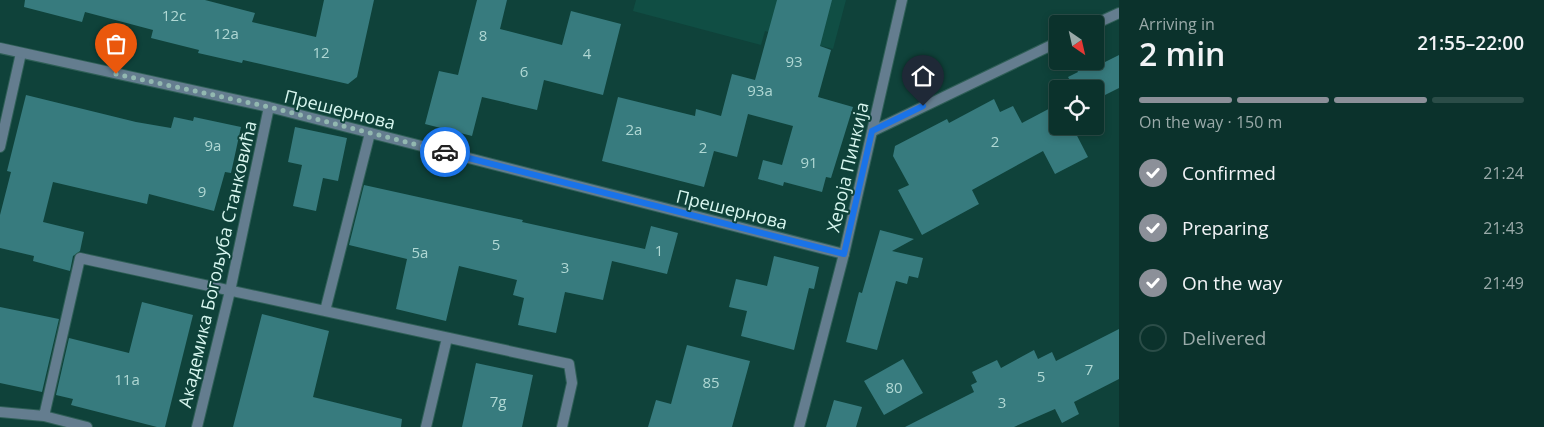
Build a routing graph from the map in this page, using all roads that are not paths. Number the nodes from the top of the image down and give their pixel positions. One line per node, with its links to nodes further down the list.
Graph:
1 (902, 0): 8 (street, Хероја Пинкија)
2 (1119, 13): 3 (street)
3 (1104, 20)
4 (1049, 46): 8 (street)
5 (0, 48): 6 (street, Прешернова)
6 (21, 53): 7 (street, Прешернова); 10 (street)
7 (269, 107): 9 (street, Прешернова); 12 (street, Академика Богољуба Станковића)
8 (872, 131): 11 (street, Хероја Пинкија)
9 (370, 133): 11 (street, Прешернова); 13 (street)
10 (0, 147)
11 (844, 254): 21 (street, Хероја Пинкија)
12 (230, 291): 13 (street); 16 (street); 18 (street, Академика Богољуба Станковића)
13 (324, 311): 14 (street)
14 (447, 338): 19 (street); 20 (street)
15 (0, 412): 16 (street)
16 (44, 416): 17 (street)
17 (87, 427)
18 (197, 427)
19 (426, 427)
20 (562, 427)
21 (799, 427)

